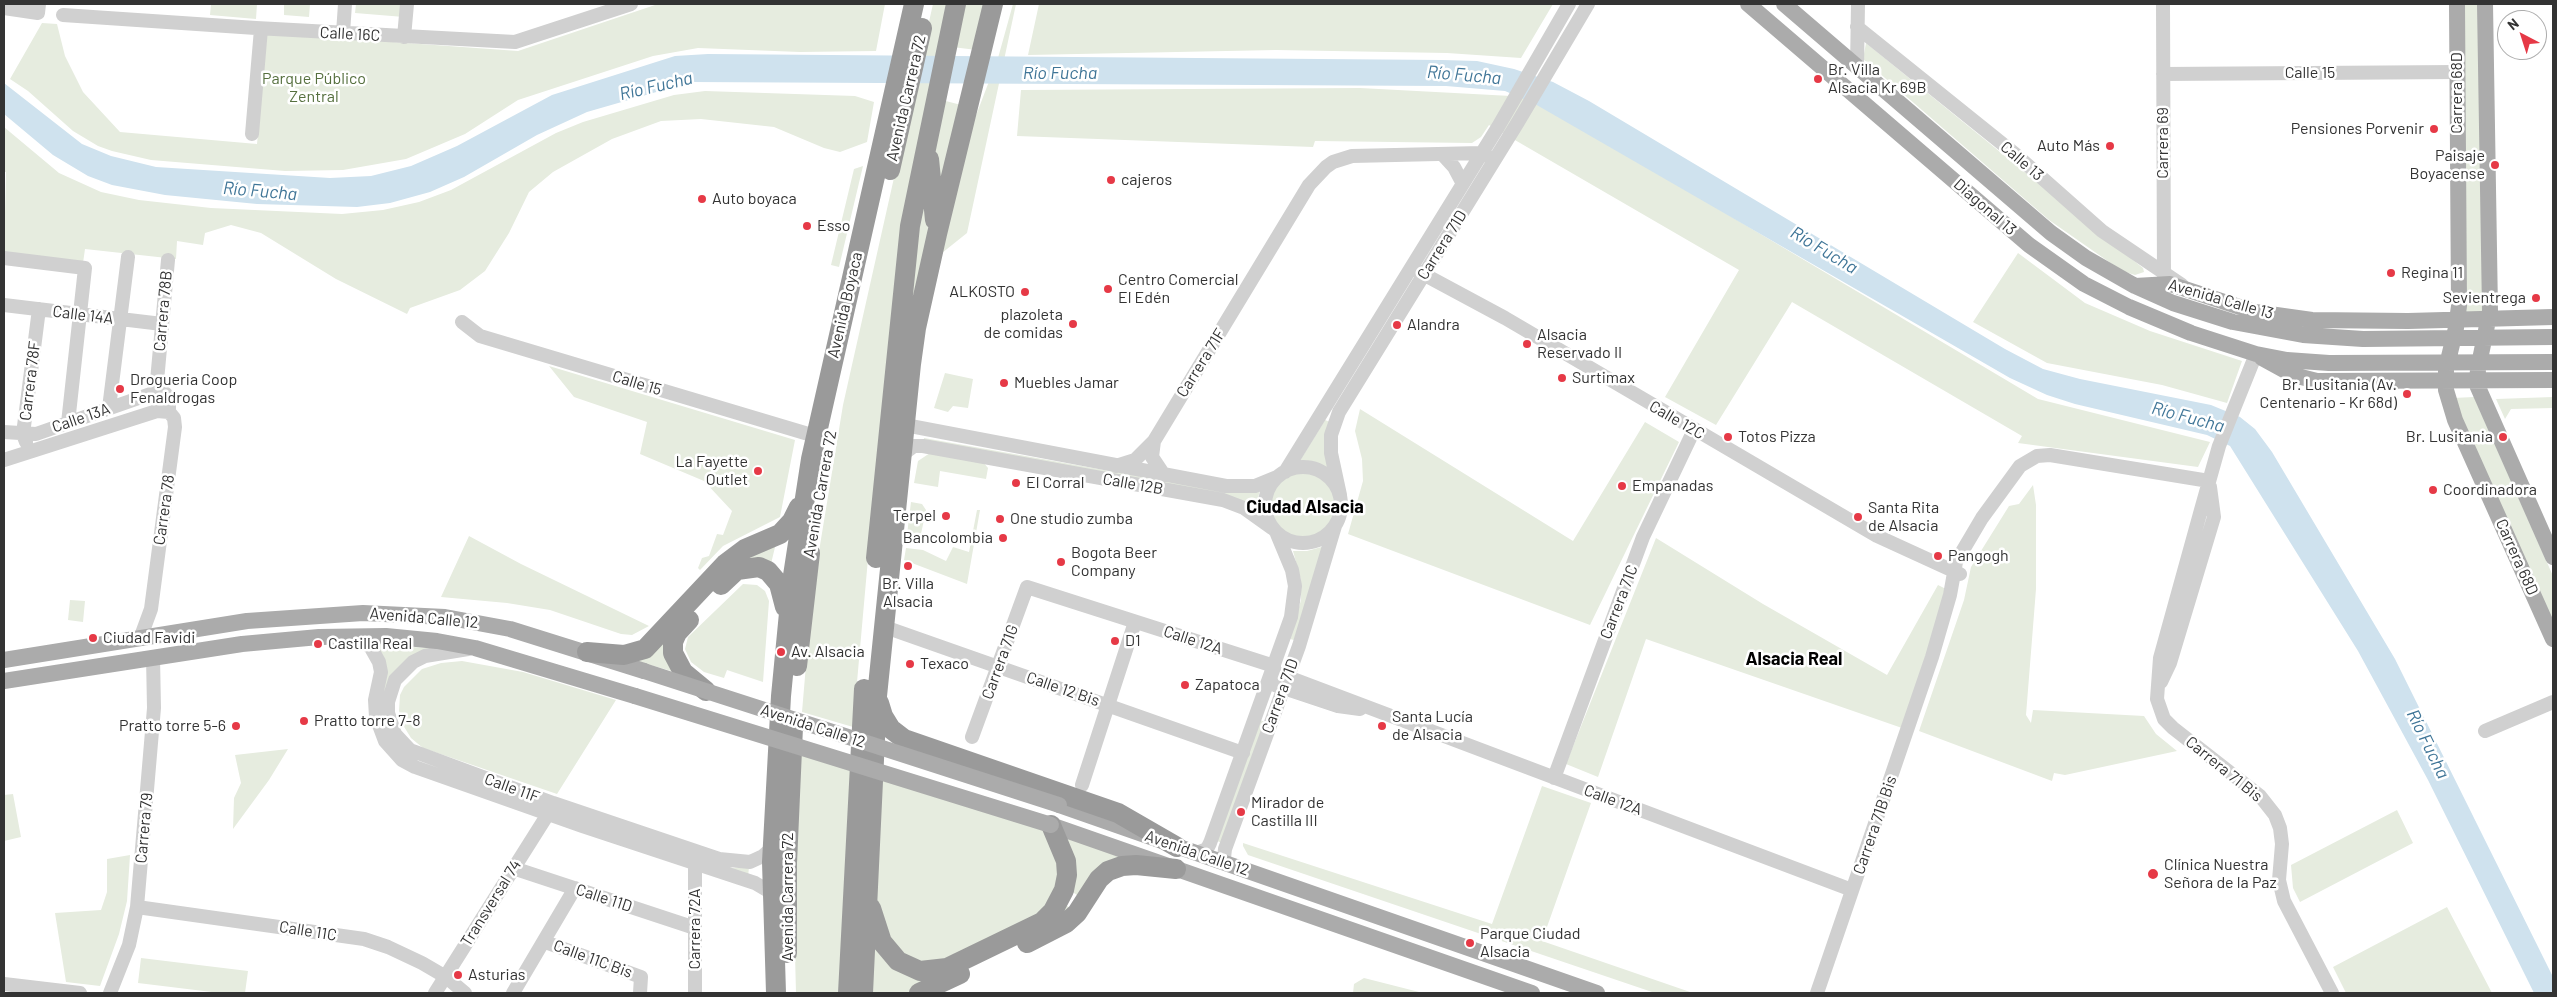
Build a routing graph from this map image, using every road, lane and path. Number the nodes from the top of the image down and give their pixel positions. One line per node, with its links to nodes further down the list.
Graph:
1 (345, 4): 22 (street)
2 (407, 4): 23 (street)
3 (632, 4): 23 (street, Calle 16C)
4 (914, 4): 24 (highway, Avenida Carrera 72)
5 (928, 4): 24 (highway, Avenida Carrera 72)
6 (956, 4): 31 (highway, Avenida Carrera 72)
7 (993, 4): 25 (highway)
8 (1007, 4): 25 (highway)
9 (1569, 4): 32 (street, Carrera 71D)
10 (1588, 4): 34 (street, Carrera 71D)
11 (1748, 4): 59 (main road, Diagonal 13)
12 (1784, 4): 26 (main road, Diagonal 13)
13 (1858, 4): 20 (street)
14 (2163, 4): 28 (street, Carrera 69)
15 (2457, 4): 27 (main road, Carrera 68D)
16 (2485, 4): 51 (main road, Carrera 68D)
17 (4, 8): 18 (street)
18 (39, 8)
19 (63, 15): 21 (street, Calle 16C)
20 (1858, 27): 26 (street); 43 (street, Calle 13)
21 (261, 29): 22 (street, Calle 16C); 30 (street)
22 (343, 33): 23 (street, Calle 16C)
23 (404, 36)
24 (910, 46): 29 (highway, Avenida Carrera 72)
25 (988, 51): 38 (highway)
26 (1857, 68): 44 (main road, Diagonal 13)
27 (2456, 72): 28 (street, Calle 15); 52 (main road, Carrera 68D)
28 (2163, 74): 43 (street, Carrera 69)
29 (898, 102): 35 (highway, Avenida Boyaca); 37 (highway, Avenida Carrera 72)
30 (252, 134)
31 (927, 140): 38 (highway); 129 (highway, Avenida Carrera 72)
32 (1482, 153): 33 (street); 34 (street); 36 (street, Carrera 71D)
33 (1443, 155): 36 (street); 77 (street, Carrera 71F)
34 (1494, 160): 42 (street, Carrera 71D)
35 (874, 177): 37 (highway); 68 (highway, Avenida Boyaca)
36 (1462, 184): 42 (street, Carrera 71D)
37 (882, 204): 60 (highway, Avenida Carrera 72)
38 (937, 234): 72 (highway)
39 (4, 258): 47 (street)
40 (128, 258): 50 (street)
41 (168, 260): 55 (street, Carrera 78B)
42 (1420, 267): 73 (street, Calle 12C); 83 (street, Carrera 71D); 86 (street, Carrera 71D)
43 (2164, 278): 44 (main road, Avenida Calle 13); 48 (main road, Avenida Calle 13)
44 (2136, 286): 54 (main road, Avenida Calle 13)
45 (4, 305): 46 (street, Calle 14A)
46 (38, 309): 47 (street, Calle 14A); 75 (street, Carrera 78F)
47 (80, 314): 50 (street, Calle 14A); 71 (street)
48 (2270, 315): 52 (main road, Avenida Calle 13); 54 (main road)
49 (2553, 317): 51 (main road, Avenida Calle 13)
50 (120, 319): 55 (street, Calle 14A); 69 (street)
51 (2490, 319): 52 (main road, Avenida Calle 13); 58 (main road, Carrera 68D)
52 (2458, 320): 57 (main road, Carrera 68D)
53 (462, 322): 76 (street, Calle 15)
54 (2232, 322): 57 (main road, Avenida Calle 13)
55 (162, 324): 67 (street, Carrera 78B)
56 (2553, 337): 58 (main road, Avenida Calle 13)
57 (2454, 338): 58 (main road, Avenida Calle 13); 63 (main road, Carrera 68D)
58 (2485, 338): 61 (main road, Carrera 68D)
59 (2256, 354): 63 (main road); 65 (main road); 85 (street, Carrera 71 Bis)
60 (846, 359): 68 (highway); 84 (highway, Avenida Carrera 72)
61 (2479, 362): 62 (main road); 63 (main road); 66 (main road, Carrera 68D)
62 (2553, 362)
63 (2448, 363): 65 (main road, Carrera 68D)
64 (2553, 380): 66 (main road)
65 (2445, 382): 66 (main road); 99 (main road, Carrera 68D)
66 (2477, 382): 89 (main road, Carrera 68D)
67 (156, 392): 69 (street, Calle 13A); 70 (street)
68 (825, 392): 76 (highway, Avenida Carrera 72)
69 (109, 408): 71 (street, Calle 13A)
70 (169, 412): 78 (street); 92 (street, Carrera 78)
71 (68, 423): 75 (street, Calle 13A)
72 (905, 426): 79 (highway); 81 (street, Calle 12B)
73 (1694, 430): 90 (street, Calle 12C); 117 (street, Carrera 71C)
74 (4, 432): 75 (street, Calle 13A)
75 (23, 434): 78 (street, Carrera 78F)
76 (815, 436): 84 (highway, Avenida Carrera 72)
77 (1154, 441): 81 (street, Carrera 71F); 82 (street)
78 (29, 453): 80 (street)
79 (902, 455): 88 (street, Calle 12B); 95 (highway)
80 (4, 460)
81 (1116, 466): 82 (street, Calle 12B)
82 (1164, 475): 83 (street, Calle 12B)
83 (1281, 475): 86 (street); 88 (street)
84 (814, 479): 93 (highway, Avenida Carrera 72); 101 (highway); 111 (highway, Avenida Carrera 72)
85 (2209, 481): 90 (street, Carrera 71B Bis); 156 (street, Carrera 71 Bis)
86 (1340, 495): 87 (street)
87 (1335, 526): 88 (street); 108 (street, Carrera 71D)
88 (1275, 531): 106 (street, Carrera 71D)
89 (2553, 555)
90 (1955, 577): 131 (street, Carrera 71B Bis)
91 (1027, 587): 94 (street, Calle 12A); 105 (street, Carrera 71G)
92 (151, 609): 96 (street, Carrera 78); 98 (street, Carrera 78)
93 (788, 619): 103 (highway, Avenida Carrera 72); 109 (highway)
94 (1135, 622): 106 (street, Calle 12A); 113 (street)
95 (882, 626): 105 (street, Calle 12 Bis); 110 (highway)
96 (162, 635): 98 (main road, Avenida Calle 12); 101 (main road, Avenida Calle 12)
97 (350, 637): 100 (main road, Avenida Calle 12); 102 (main road, Avenida Calle 12); 119 (street, Calle 11F)
98 (140, 638): 104 (main road, Avenida Calle 12)
99 (2553, 639)
100 (475, 648): 120 (main road, Avenida Calle 12, bridge); 123 (street, Calle 11F)
101 (587, 652): 109 (main road, Avenida Calle 12, bridge)
102 (153, 658): 107 (main road, Avenida Calle 12); 134 (street, Carrera 79)
103 (784, 658): 111 (highway); 123 (highway, Avenida Carrera 72)
104 (4, 660)
105 (998, 667): 113 (street, Calle 12 Bis); 115 (street, Carrera 71G)
106 (1271, 673): 108 (street, Calle 12A); 116 (street, Carrera 71D)
107 (4, 681)
108 (1285, 682): 117 (street, Calle 12A); 126 (street, Carrera 71D)
109 (706, 691): 122 (main road, Avenida Calle 12, bridge)
110 (877, 696): 121 (highway); 122 (highway)
111 (795, 700): 148 (highway, Avenida Carrera 72)
112 (2553, 702): 114 (street)
113 (1108, 705): 116 (street, Calle 12 Bis); 118 (street)
114 (2486, 731)
115 (972, 738)
116 (1242, 753): 124 (street, Carrera 71D)
117 (1554, 778): 131 (street, Calle 12A)
118 (1082, 785)
119 (548, 814): 125 (street, Calle 11F); 127 (street, Transversal 74)
120 (1051, 825): 128 (main road, Avenida Calle 12); 133 (highway)
121 (870, 839): 129 (highway); 133 (highway)
122 (1177, 846): 124 (main road, Avenida Calle 12)
123 (772, 848): 132 (highway, Avenida Carrera 72)
124 (1196, 854): 126 (main road, Avenida Calle 12)
125 (694, 864): 132 (street, Calle 11F); 135 (street, Carrera 72A)
126 (1227, 864): 154 (main road, Avenida Calle 12)
127 (513, 868): 130 (street, Calle 11D); 138 (street, Transversal 74)
128 (1176, 869): 137 (main road, Avenida Calle 12); 151 (highway)
129 (853, 874): 149 (highway, Avenida Carrera 72)
130 (575, 888): 135 (street, Calle 11D); 136 (street)
131 (1852, 890): 155 (street, Carrera 71B Bis)
132 (772, 893): 147 (highway, Avenida Carrera 72)
133 (867, 895): 150 (highway)
134 (138, 907): 138 (street, Calle 11C); 141 (street, Carrera 79)
135 (695, 928): 146 (street, Carrera 72A)
136 (544, 942): 144 (street); 145 (street, Calle 11C Bis)
137 (1476, 974): 152 (main road); 153 (main road, Avenida Calle 12)
138 (446, 977): 142 (street, Transversal 74); 143 (street, Calle 11C)
139 (4, 984): 140 (street)
140 (80, 993)
141 (110, 993)
142 (435, 993)
143 (465, 993)
144 (513, 993)
145 (640, 993)
146 (695, 993)
147 (776, 993)
148 (789, 993)
149 (848, 993)
150 (863, 993)
151 (919, 993)
152 (1512, 993)
153 (1532, 993)
154 (1594, 993)
155 (1817, 993)
156 (2332, 993)

